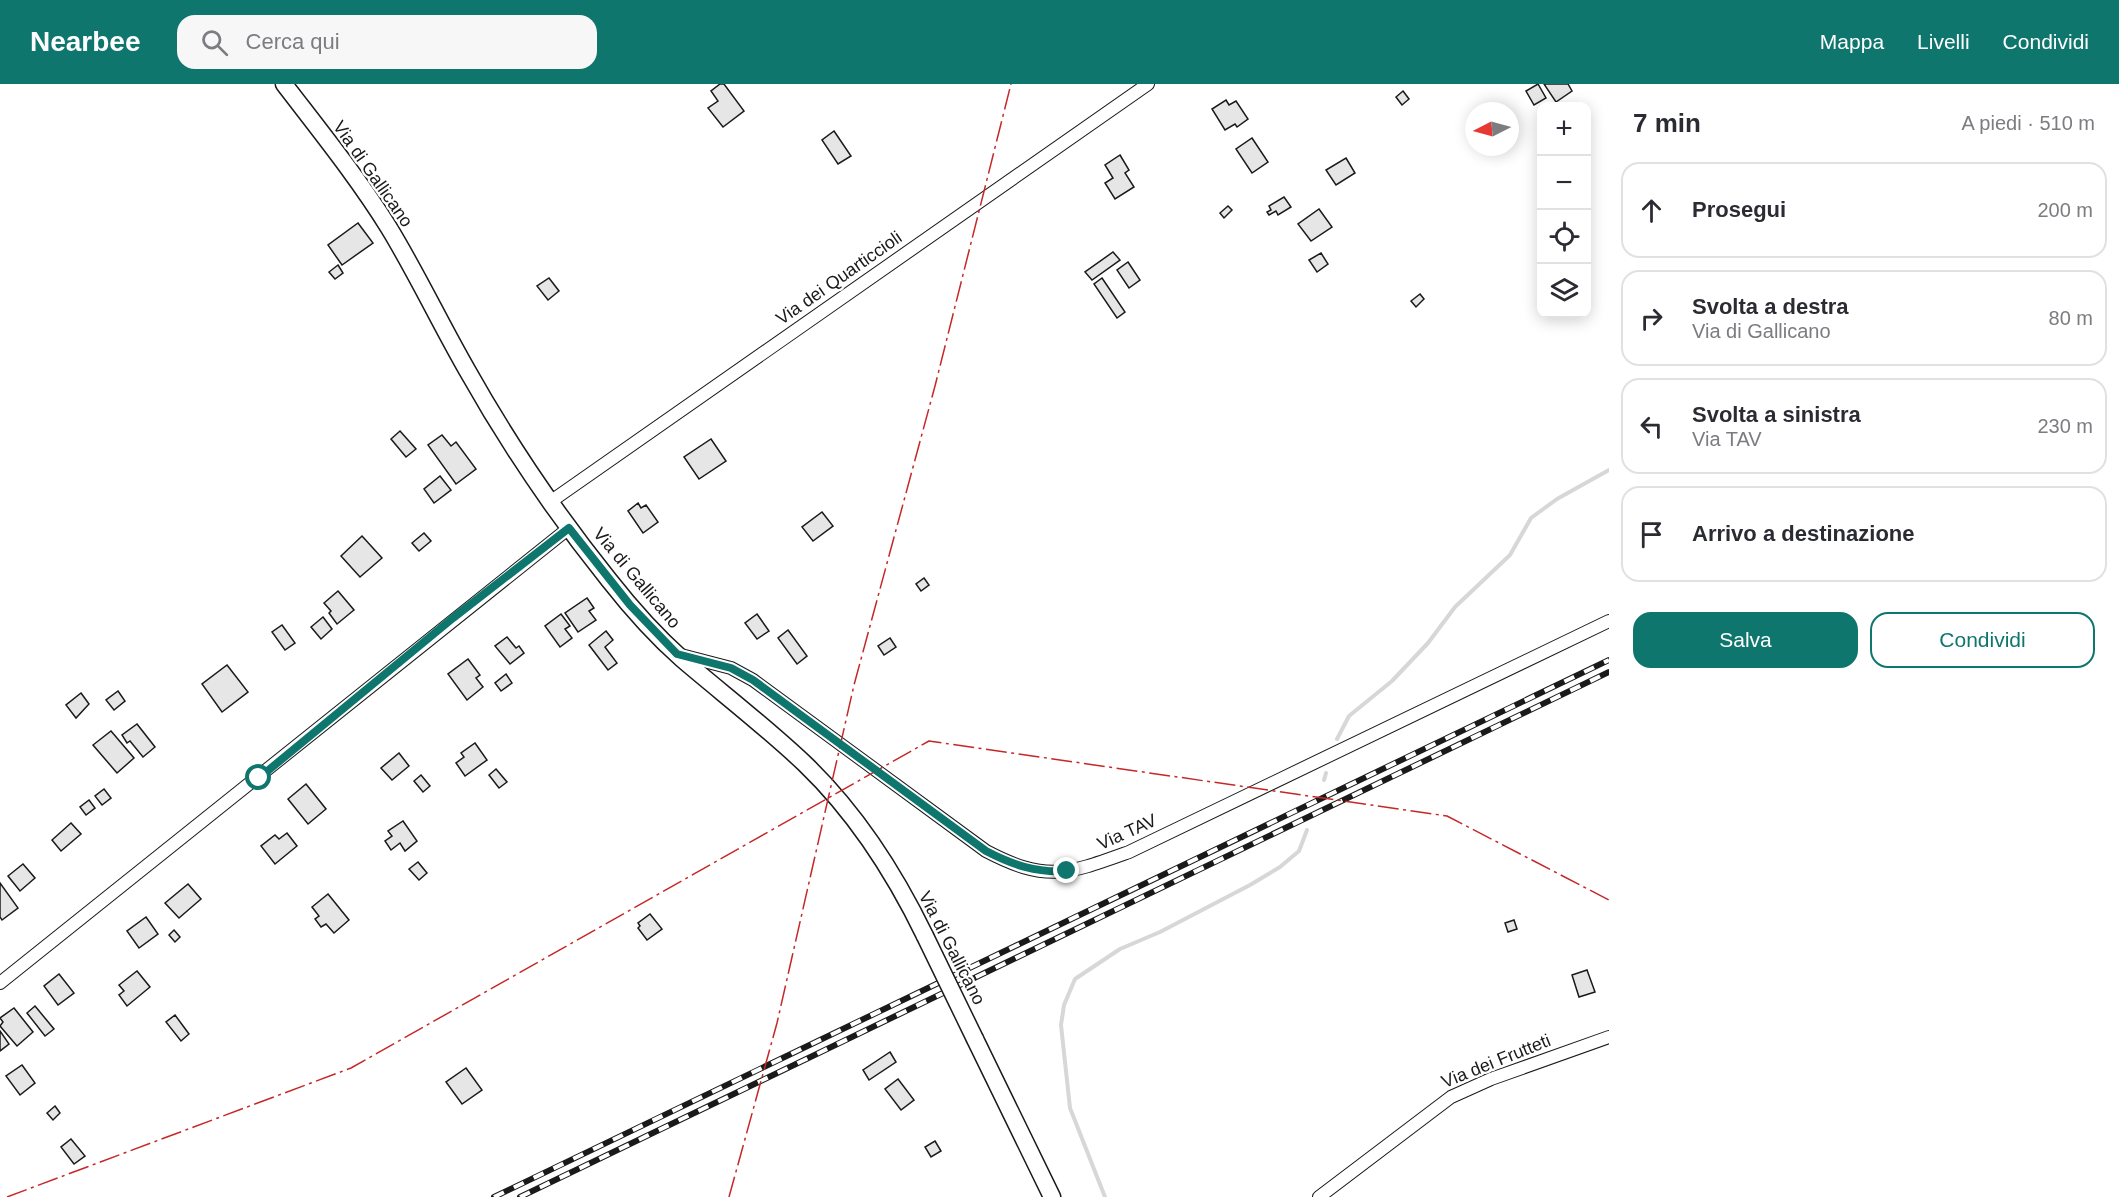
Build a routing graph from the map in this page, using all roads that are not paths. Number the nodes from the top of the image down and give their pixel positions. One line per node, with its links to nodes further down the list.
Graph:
1 (284, 84): 3 (street, Via di Gallicano)
2 (1148, 84): 3 (street, Via dei Quarticcioli)
3 (550, 502): 4 (street, Via di Gallicano)
4 (569, 528): 6 (street, Via di Gallicano); 7 (street)
5 (1609, 621): 6 (street, Via TAV)
6 (677, 654): 9 (street, Via di Gallicano, bridge)
7 (0, 983)
8 (1609, 1037): 10 (street, Via dei Frutteti)
9 (1052, 1197)
10 (1318, 1197)

